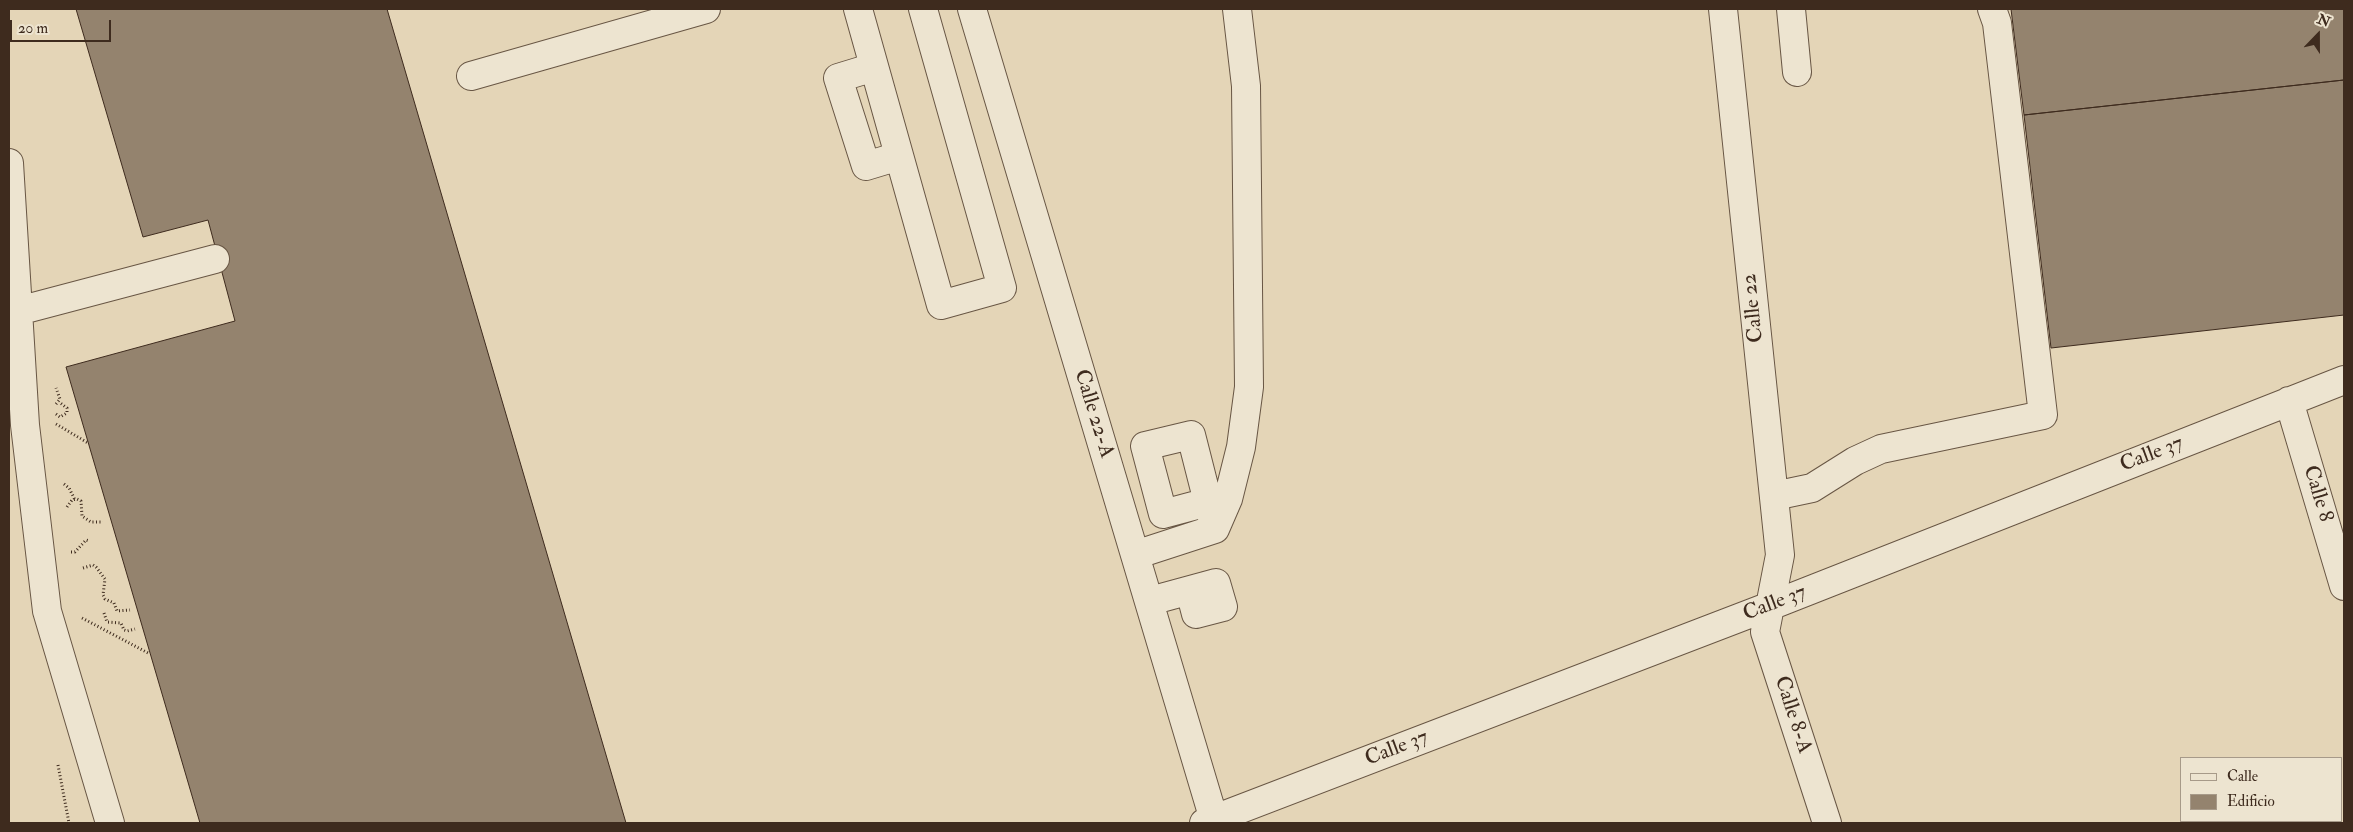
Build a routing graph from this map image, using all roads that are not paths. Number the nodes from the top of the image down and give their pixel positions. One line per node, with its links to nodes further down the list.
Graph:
1 (706, 9): 11 (street)
2 (858, 9): 9 (street)
3 (923, 9): 12 (street)
4 (972, 9): 21 (street, Calle 22-A)
5 (1237, 9): 20 (street)
6 (1722, 9): 18 (street, Calle 22)
7 (1791, 9): 10 (street)
8 (1992, 9): 18 (street)
9 (874, 67): 12 (street); 12 (street)
10 (1797, 72)
11 (471, 76)
12 (899, 156)
13 (9, 164): 15 (street)
14 (215, 259): 15 (street)
15 (18, 312): 27 (street)
16 (2344, 380): 17 (street, Calle 37)
17 (2289, 401): 22 (street, Calle 8); 25 (street, Calle 37)
18 (1774, 496): 25 (street, Calle 22)
19 (1208, 502): 20 (street)
20 (1215, 529): 21 (street)
21 (1135, 555): 24 (street, Calle 22-A)
22 (2344, 586)
23 (1190, 591): 24 (street)
24 (1150, 601): 26 (street, Calle 22-A)
25 (1770, 606): 26 (street, Calle 37); 28 (street, Calle 8-A)
26 (1211, 822)
27 (110, 823)
28 (1827, 823)

